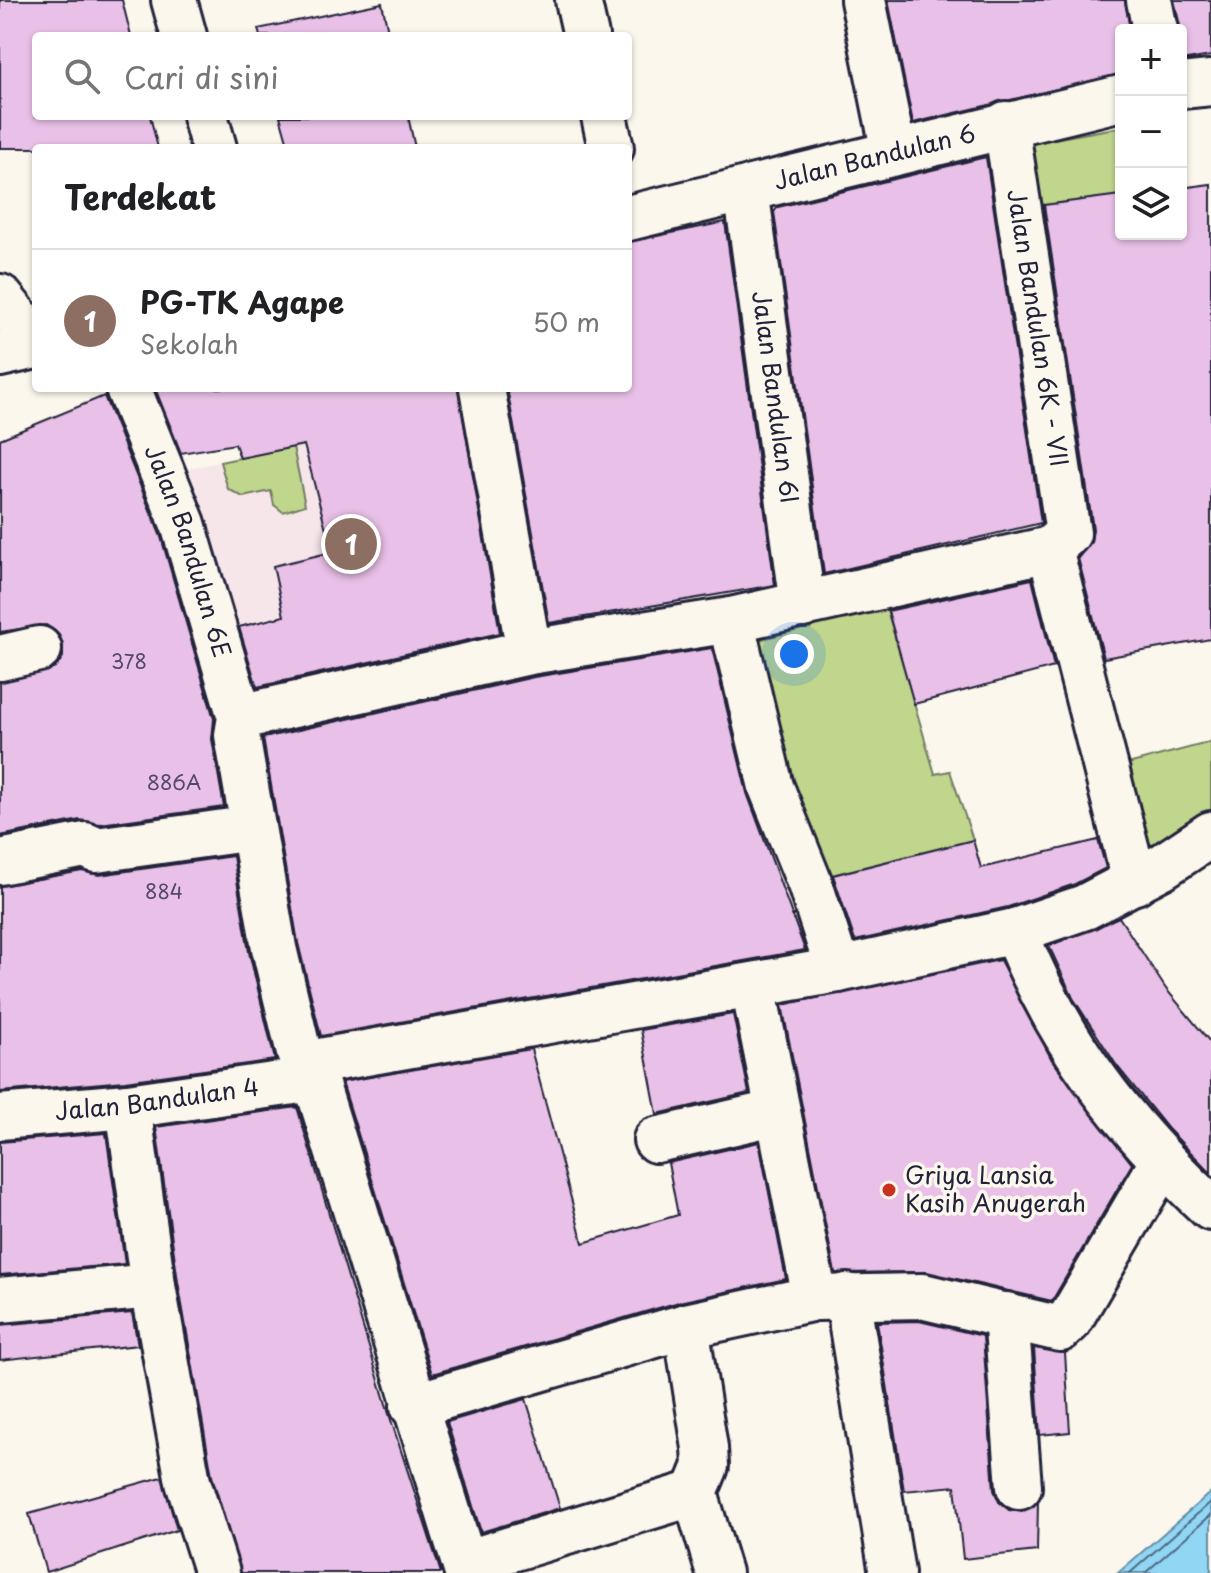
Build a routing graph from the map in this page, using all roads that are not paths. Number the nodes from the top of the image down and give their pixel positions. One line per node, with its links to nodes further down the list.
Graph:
1 (174, 0): 6 (street)
2 (578, 0): 7 (street)
3 (863, 0): 16 (street)
4 (1149, 0): 5 (street)
5 (1154, 24)
6 (183, 32)
7 (585, 32)
8 (1211, 83): 9 (street)
9 (1187, 85)
10 (1115, 99): 13 (street, Jalan Bandulan 6)
11 (206, 120): 14 (street)
12 (605, 120): 15 (street)
13 (1006, 124): 16 (street, Jalan Bandulan 6); 25 (street, Jalan Bandulan 6K - VII)
14 (213, 144)
15 (610, 144)
16 (894, 153): 17 (street, Jalan Bandulan 6)
17 (746, 189): 18 (street, Jalan Bandulan 6); 26 (street, Jalan Bandulan 6I)
18 (632, 217)
19 (0, 297): 20 (street)
20 (32, 338)
21 (32, 344): 22 (street)
22 (0, 354)
23 (130, 392): 29 (street, Jalan Bandulan 6E)
24 (483, 392): 28 (street)
25 (1059, 541): 26 (street); 33 (street, Jalan Bandulan 6K - VII)
26 (803, 605): 27 (street)
27 (731, 620): 28 (street); 35 (street)
28 (529, 652): 29 (street)
29 (240, 717): 30 (street, Jalan Bandulan 6E)
30 (253, 828): 32 (street); 37 (street, Jalan Bandulan 6E)
31 (1211, 834): 33 (street, Jalan Bandulan 4)
32 (0, 862)
33 (1135, 882): 34 (street, Jalan Bandulan 4)
34 (1015, 931): 35 (street, Jalan Bandulan 4); 42 (street)
35 (838, 970): 36 (street, Jalan Bandulan 4)
36 (753, 986): 37 (street, Jalan Bandulan 4); 39 (street)
37 (309, 1072): 38 (street, Jalan Bandulan 4); 49 (street, Jalan Bandulan 6E)
38 (128, 1106): 40 (street, Jalan Bandulan 4); 44 (street)
39 (778, 1112): 41 (street); 45 (street)
40 (0, 1117)
41 (656, 1140)
42 (1163, 1161): 43 (street); 47 (street)
43 (1211, 1208)
44 (153, 1286): 46 (street); 53 (street)
45 (831, 1297): 47 (street); 48 (street); 55 (street)
46 (0, 1300)
47 (1006, 1315): 50 (street)
48 (686, 1326): 49 (street); 51 (street)
49 (413, 1406): 52 (street, Jalan Bandulan 6E)
50 (1019, 1487)
51 (695, 1493): 52 (street); 54 (street)
52 (466, 1568)
53 (217, 1573)
54 (719, 1573)
55 (892, 1573)

